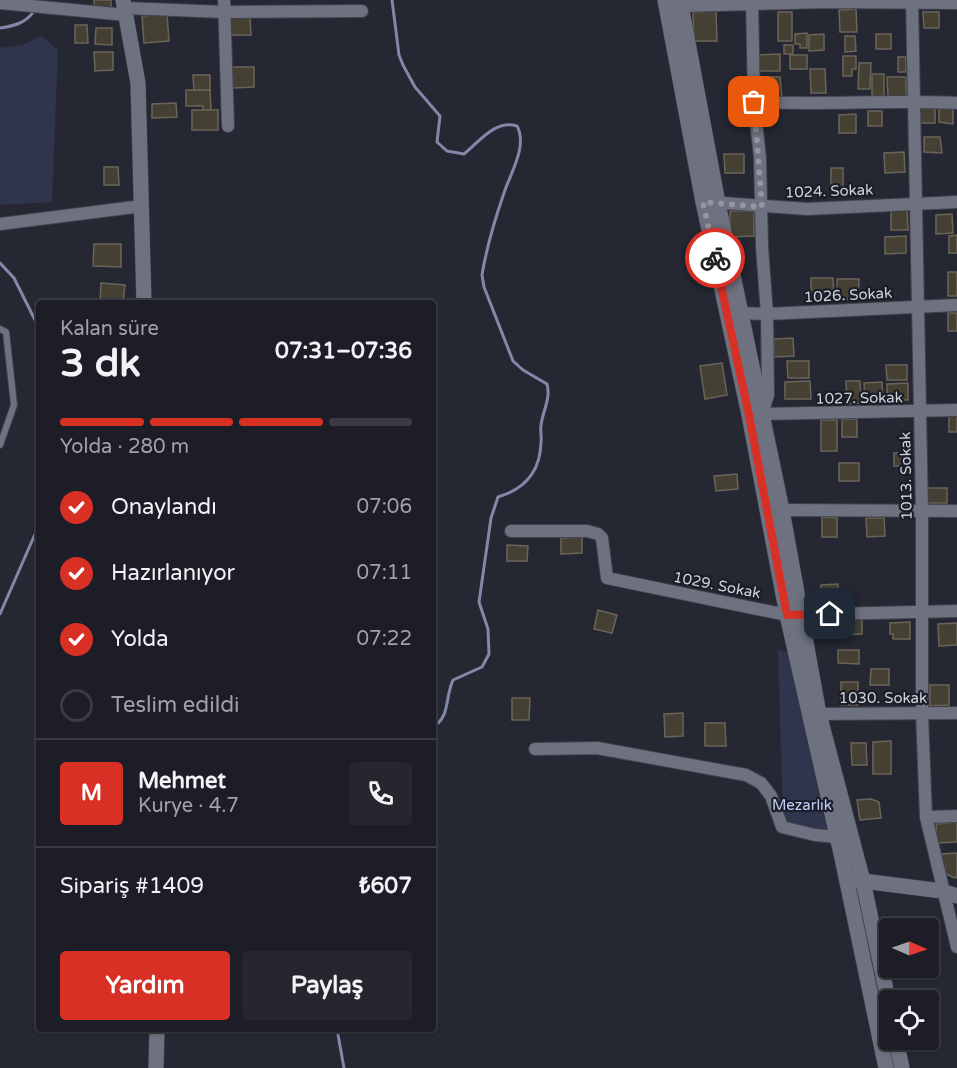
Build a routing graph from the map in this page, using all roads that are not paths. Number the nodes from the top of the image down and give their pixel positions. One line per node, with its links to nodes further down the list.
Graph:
1 (665, 0): 14 (street)
2 (912, 1): 3 (street); 6 (street); 10 (street, 1013. Sokak)
3 (752, 2): 5 (street); 11 (street)
4 (0, 3): 8 (street)
5 (681, 3): 14 (street)
6 (957, 3)
7 (224, 6): 8 (street); 9 (street); 13 (street)
8 (125, 8): 17 (street)
9 (362, 11)
10 (913, 101): 11 (street); 12 (street); 16 (street, 1013. Sokak)
11 (754, 102): 18 (street)
12 (957, 103)
13 (228, 126)
14 (711, 202): 18 (street, 1024. Sokak); 23 (street); 36 (street)
15 (957, 202): 16 (street, 1024. Sokak)
16 (917, 203): 18 (street, 1024. Sokak); 22 (street, 1013. Sokak)
17 (142, 206): 19 (street); 20 (street)
18 (762, 207): 24 (street)
19 (0, 224)
20 (144, 300)
21 (957, 305): 22 (street, 1026. Sokak)
22 (919, 306): 24 (street, 1026. Sokak); 27 (street, 1013. Sokak)
23 (741, 313): 24 (street, 1026. Sokak); 28 (street)
24 (767, 314): 28 (street)
25 (0, 329): 29 (lane)
26 (957, 410): 27 (street, 1027. Sokak)
27 (919, 411): 28 (street, 1027. Sokak); 31 (street, 1013. Sokak)
28 (762, 414): 30 (street)
29 (0, 445)
30 (782, 510): 31 (street); 36 (street)
31 (922, 511): 32 (street); 35 (street, 1013. Sokak)
32 (957, 511)
33 (511, 531): 36 (street, 1029. Sokak)
34 (957, 611): 35 (street, 1029. Sokak)
35 (922, 612): 36 (street, 1029. Sokak); 37 (street, 1013. Sokak)
36 (794, 615): 39 (street)
37 (922, 713): 38 (street, 1030. Sokak); 39 (street, 1030. Sokak); 42 (street, 1013. Sokak)
38 (957, 713)
39 (814, 714): 43 (street); 45 (street)
40 (535, 749): 43 (street)
41 (957, 816): 42 (street)
42 (926, 817): 46 (street, 1013. Sokak)
43 (837, 837): 44 (street)
44 (846, 879): 45 (street); 52 (street)
45 (863, 881): 46 (street); 48 (street)
46 (950, 894): 47 (street, 1013. Sokak)
47 (957, 947)
48 (886, 990)
49 (157, 1032): 51 (street)
50 (898, 1050): 53 (street)
51 (156, 1068)
52 (886, 1068)
53 (902, 1068)

